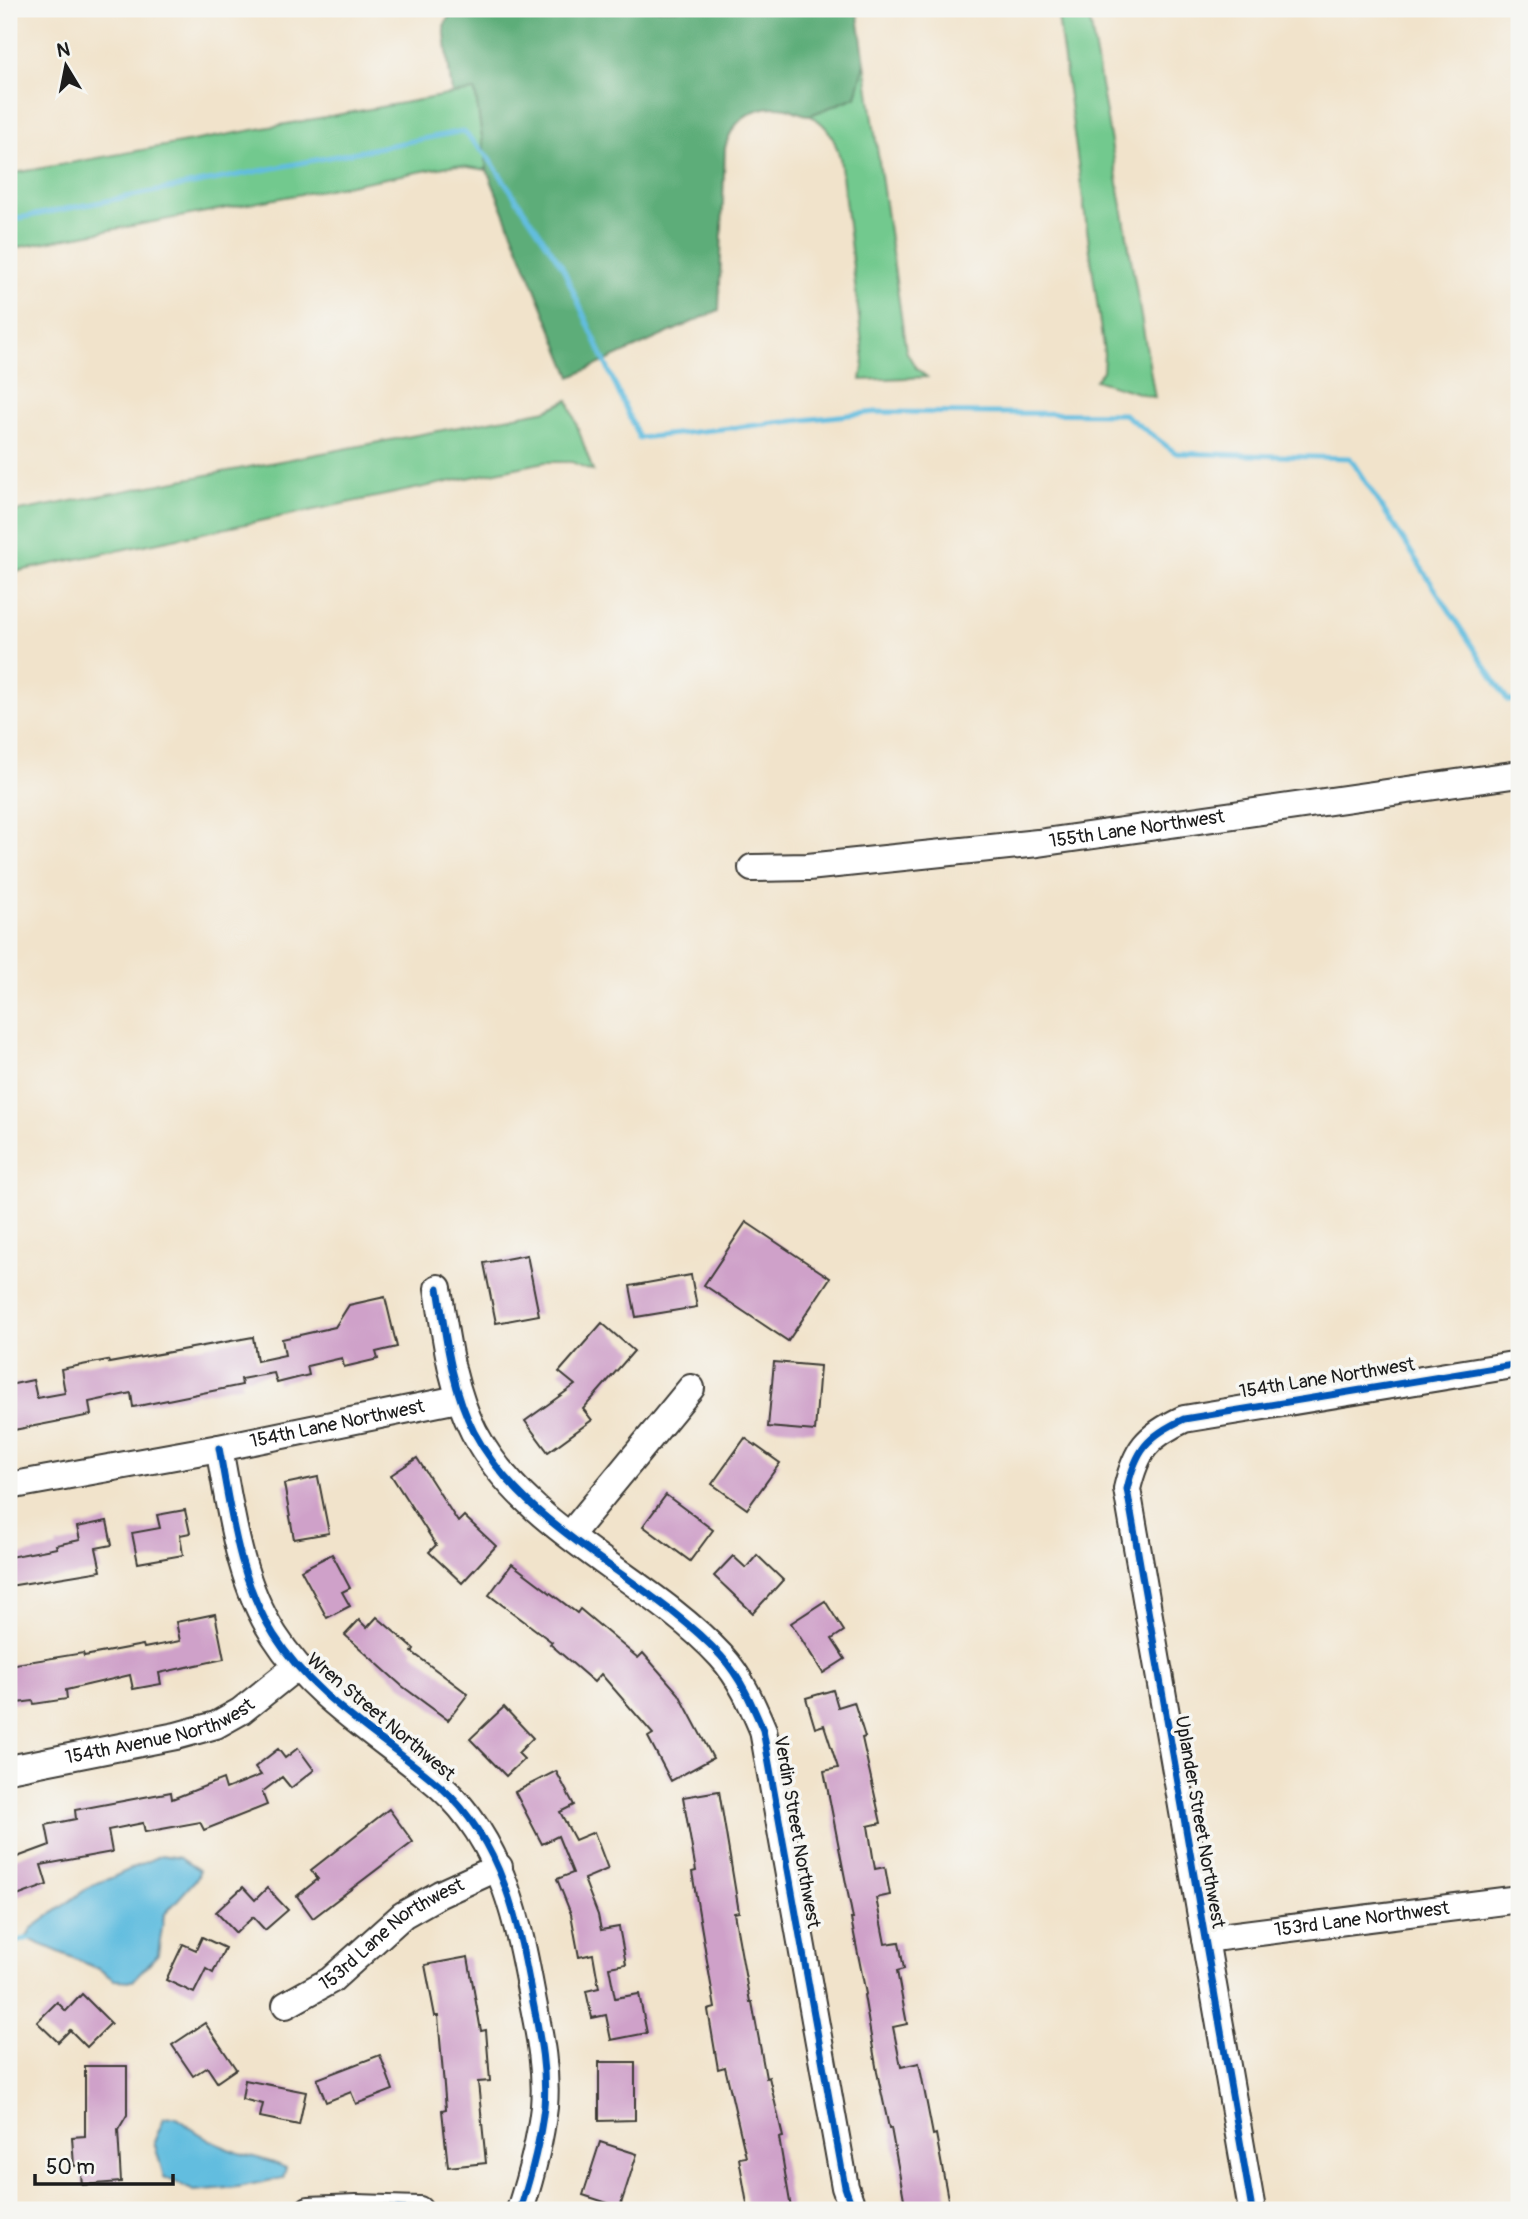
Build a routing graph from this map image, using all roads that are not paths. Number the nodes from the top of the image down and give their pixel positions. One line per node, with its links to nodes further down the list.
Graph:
1 (1519, 774): 2 (street, 155th Lane Northwest)
2 (752, 868)
3 (438, 1288): 6 (street, Verdin Street Northwest)
4 (1519, 1364): 7 (street, 154th Lane Northwest)
5 (691, 1388): 10 (street)
6 (458, 1399): 8 (street, 154th Lane Northwest); 10 (street, Verdin Street Northwest)
7 (1147, 1443): 15 (street, Uplander Street Northwest)
8 (219, 1448): 9 (street, 154th Lane Northwest); 11 (street, Wren Street Northwest)
9 (9, 1486)
10 (570, 1535): 20 (street, Verdin Street Northwest)
11 (296, 1667): 12 (street, 154th Avenue Northwest); 13 (street, Wren Street Northwest)
12 (9, 1769)
13 (499, 1867): 16 (street, 153rd Lane Northwest); 19 (street, Wren Street Northwest)
14 (1519, 1899): 15 (street, 153rd Lane Northwest)
15 (1205, 1939): 21 (street, Uplander Street Northwest)
16 (286, 2005)
17 (309, 2210): 18 (street)
18 (419, 2210)
19 (520, 2210)
20 (853, 2210)
21 (1252, 2210)

